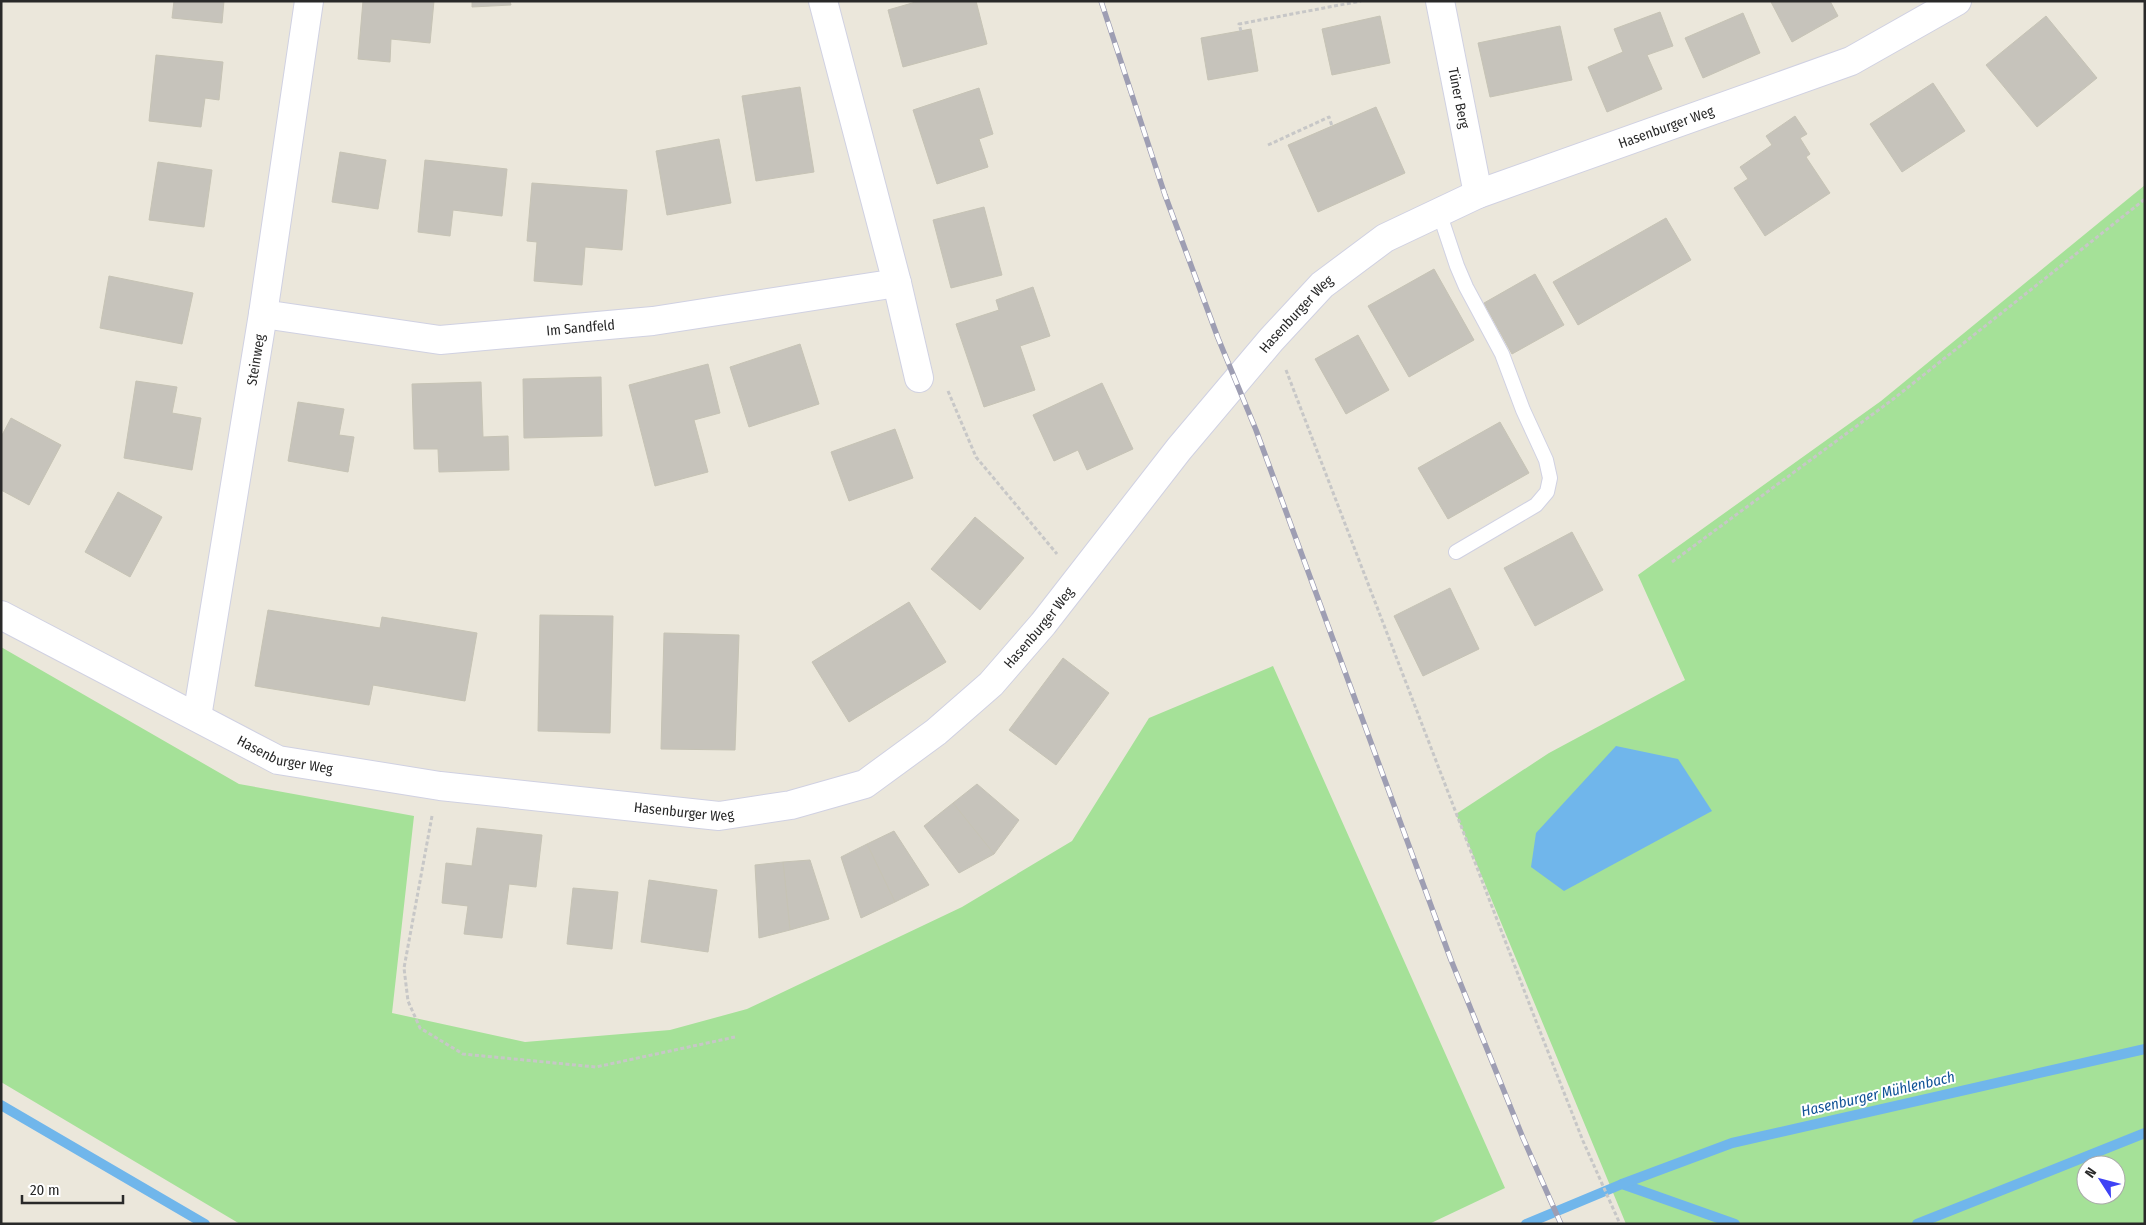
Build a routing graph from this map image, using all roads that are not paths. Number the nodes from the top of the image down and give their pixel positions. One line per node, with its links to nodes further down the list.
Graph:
1 (309, 1): 8 (street, Steinweg)
2 (823, 1): 7 (street)
3 (1440, 1): 5 (street, Tüner Berg)
4 (1957, 1): 5 (street, Hasenburger Weg)
5 (1478, 194): 6 (street, Hasenburger Weg)
6 (1439, 212): 10 (lane); 12 (street, Hasenburger Weg)
7 (897, 283): 8 (street, Im Sandfeld); 9 (street)
8 (263, 314): 12 (street, Steinweg)
9 (919, 378)
10 (1456, 552)
11 (1, 615): 12 (street, Hasenburger Weg)
12 (197, 717)

